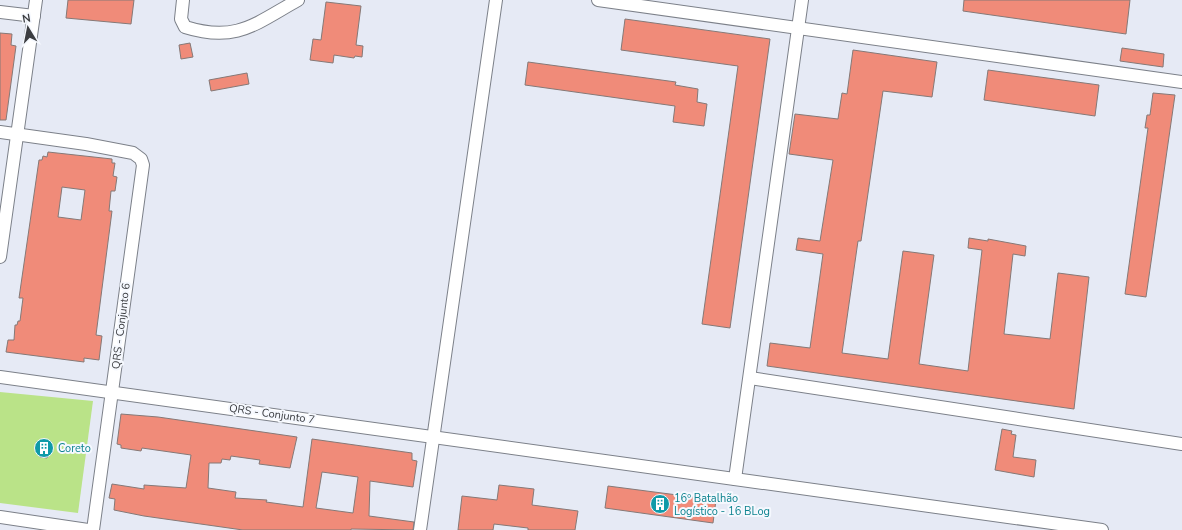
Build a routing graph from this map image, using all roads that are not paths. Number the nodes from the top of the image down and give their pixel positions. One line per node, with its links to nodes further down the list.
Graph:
1 (36, 0): 8 (street)
2 (183, 0): 3 (street)
3 (298, 0)
4 (496, 0): 17 (street)
5 (598, 0): 9 (street)
6 (802, 0): 9 (street)
7 (0, 12): 8 (street)
8 (34, 16): 12 (street)
9 (799, 28): 10 (street); 15 (street)
10 (1182, 82)
11 (0, 132): 12 (street)
12 (17, 135): 13 (street); 16 (street, QRS - Conjunto 6)
13 (0, 256)
14 (0, 376): 16 (street)
15 (750, 378): 18 (street); 19 (street)
16 (112, 392): 17 (street, QRS - Conjunto 7); 22 (street, QRS - Conjunto 6)
17 (432, 437): 19 (street, QRS - Conjunto 7); 23 (street)
18 (1182, 444)
19 (735, 479): 24 (street, QRS - Conjunto 7)
20 (0, 517): 21 (street)
21 (88, 530)
22 (93, 530)
23 (420, 530)
24 (1102, 530)

